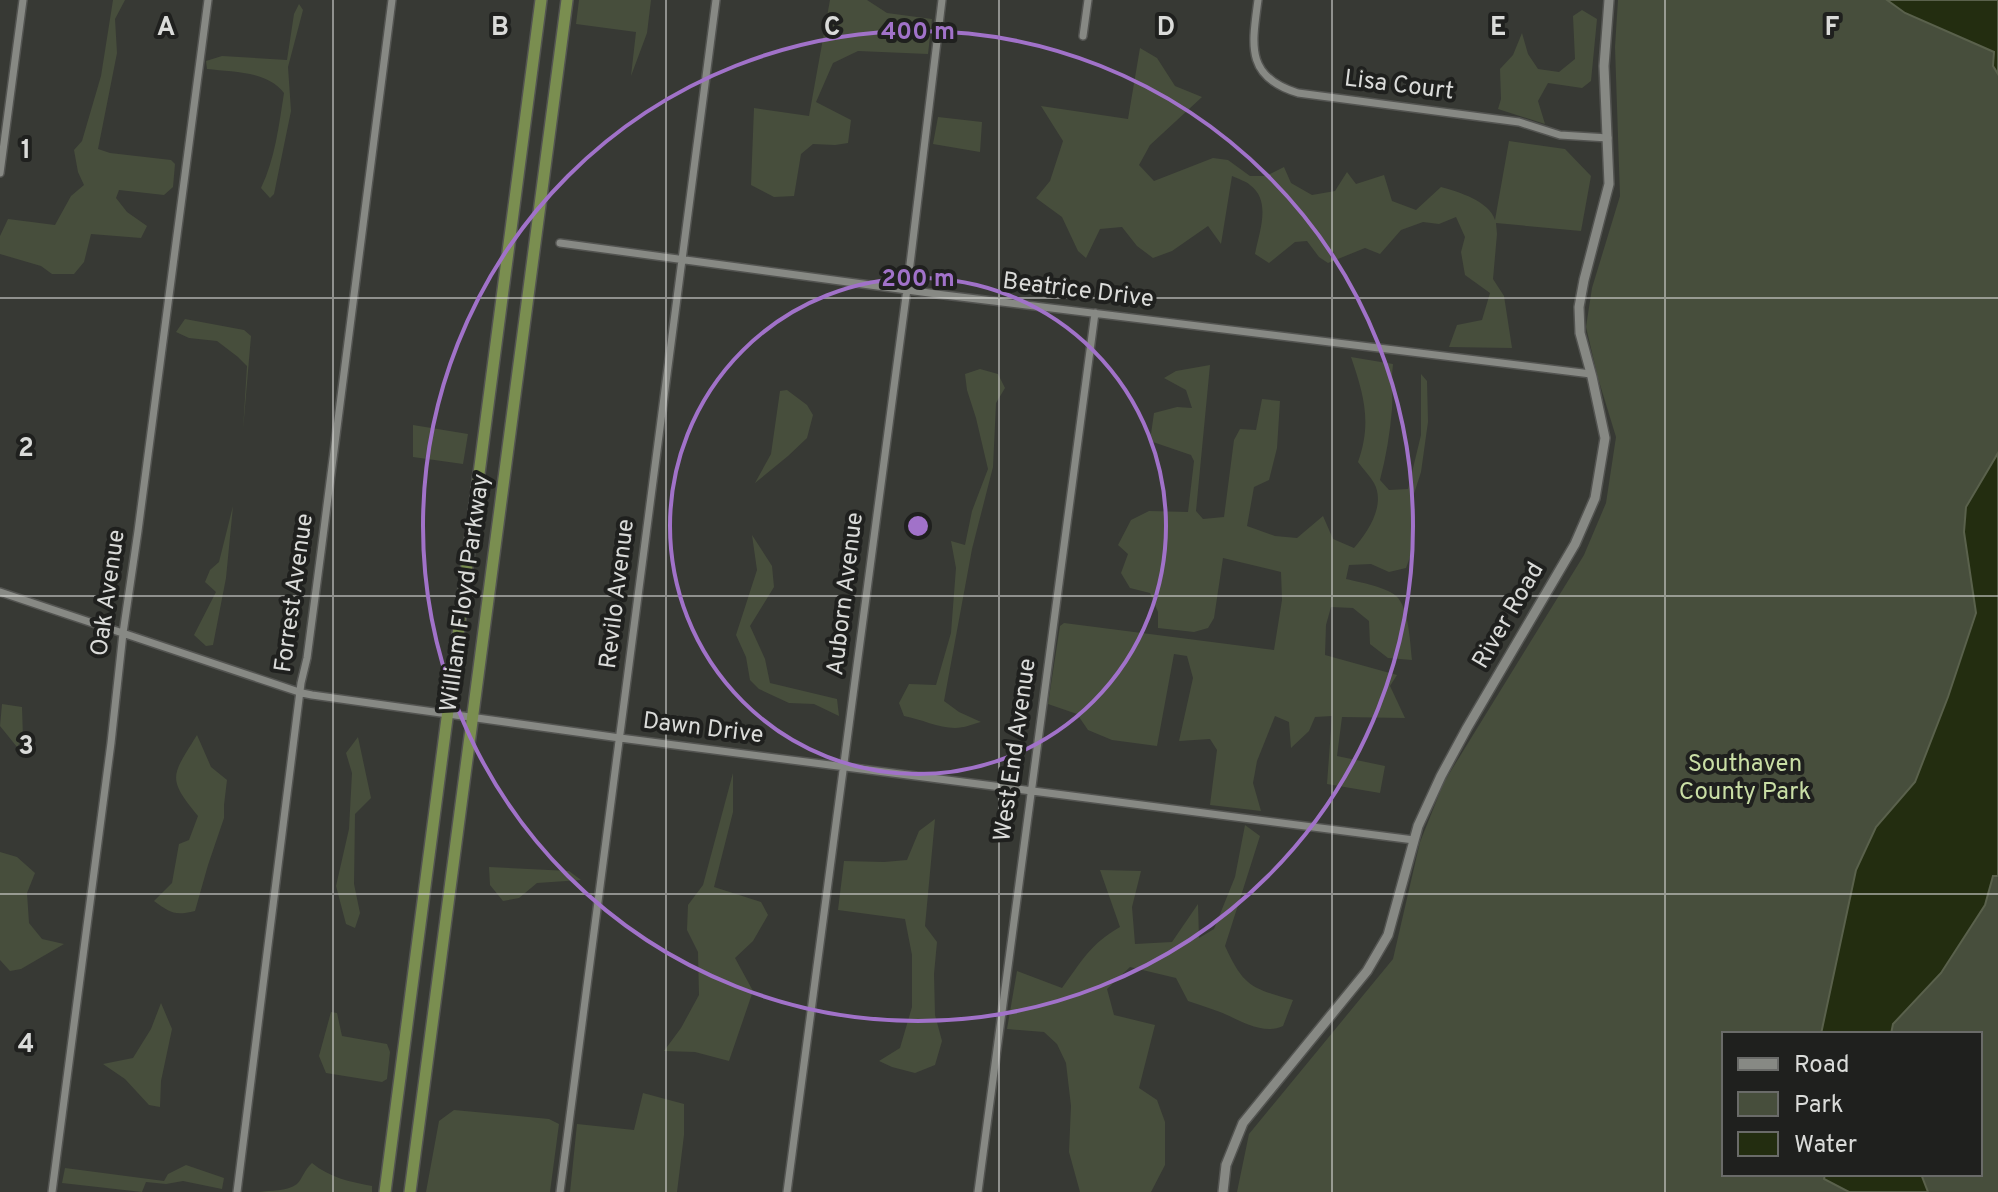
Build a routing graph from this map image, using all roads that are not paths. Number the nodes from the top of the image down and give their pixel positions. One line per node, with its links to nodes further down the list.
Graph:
1 (23, 0): 14 (street)
2 (208, 0): 21 (street, Oak Avenue)
3 (392, 0): 22 (street, Forrest Avenue)
4 (541, 0): 23 (highway, William Floyd Parkway)
5 (567, 0): 24 (highway, William Floyd Parkway)
6 (716, 0): 16 (street, Revilo Avenue)
7 (942, 0): 17 (street, Auborn Avenue)
8 (1088, 0): 12 (street)
9 (1258, 0): 13 (street, Lisa Court)
10 (1597, 0): 11 (street)
11 (1609, 1): 13 (street, River Road)
12 (1083, 36)
13 (1608, 138): 19 (street, River Road)
14 (0, 173)
15 (560, 243): 16 (street, Beatrice Drive)
16 (681, 259): 17 (street, Beatrice Drive); 25 (street, Revilo Avenue)
17 (907, 289): 18 (street, Beatrice Drive); 26 (street, Auborn Avenue)
18 (1095, 313): 19 (street, Beatrice Drive); 27 (street, West End Avenue)
19 (1591, 374): 28 (street, River Road)
20 (0, 592): 21 (street, Dawn Drive)
21 (123, 633): 22 (street, Dawn Drive); 29 (street, Oak Avenue)
22 (302, 693): 23 (street, Dawn Drive); 30 (street, Forrest Avenue)
23 (448, 713): 24 (street, Dawn Drive); 31 (highway, William Floyd Parkway)
24 (473, 716): 25 (street, Dawn Drive); 32 (highway, William Floyd Parkway)
25 (620, 738): 26 (street, Dawn Drive); 33 (street, Revilo Avenue)
26 (844, 767): 27 (street, Dawn Drive); 34 (street, Auborn Avenue)
27 (1031, 792): 28 (street, Dawn Drive); 35 (street, West End Avenue)
28 (1414, 840): 36 (street, River Road)
29 (52, 1192)
30 (237, 1192)
31 (385, 1192)
32 (410, 1192)
33 (560, 1192)
34 (787, 1192)
35 (978, 1192)
36 (1223, 1192)

